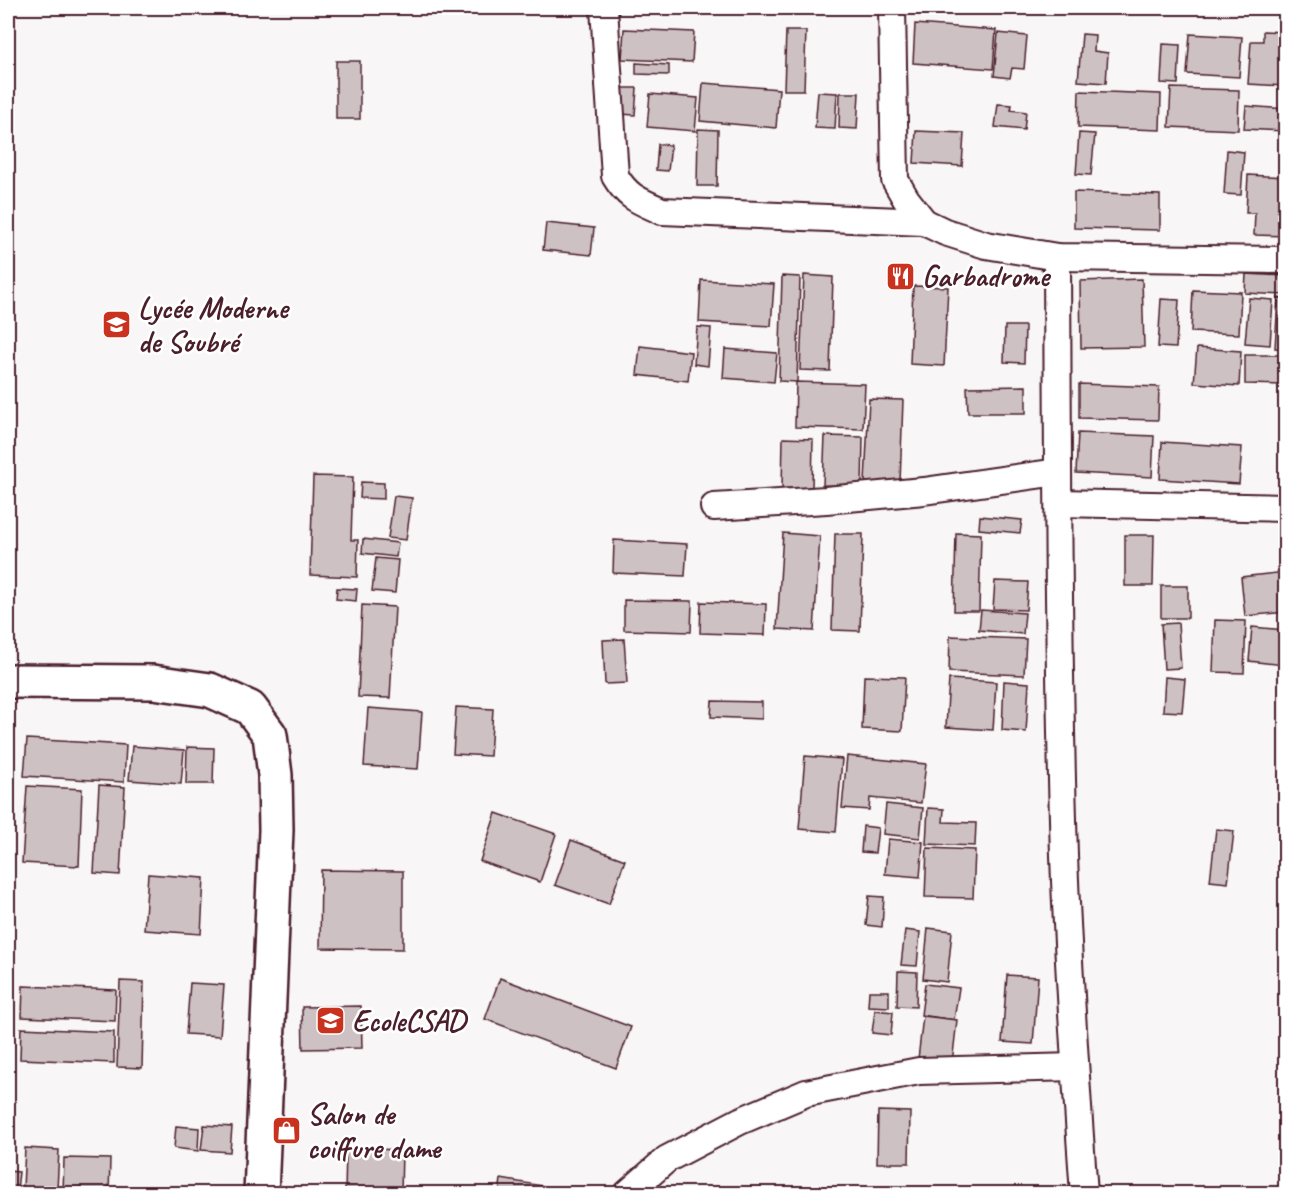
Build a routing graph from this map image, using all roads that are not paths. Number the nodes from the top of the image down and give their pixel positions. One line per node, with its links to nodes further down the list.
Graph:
1 (603, 8): 3 (street)
2 (892, 8): 3 (street)
3 (924, 222): 4 (street)
4 (1057, 257): 5 (street); 6 (street)
5 (1286, 260)
6 (1058, 472): 7 (street); 8 (street)
7 (1059, 503): 9 (street); 11 (street)
8 (714, 507)
9 (1286, 508)
10 (8, 681): 12 (street)
11 (1075, 1067): 13 (street); 14 (street)
12 (261, 1194)
13 (627, 1194)
14 (1084, 1194)

